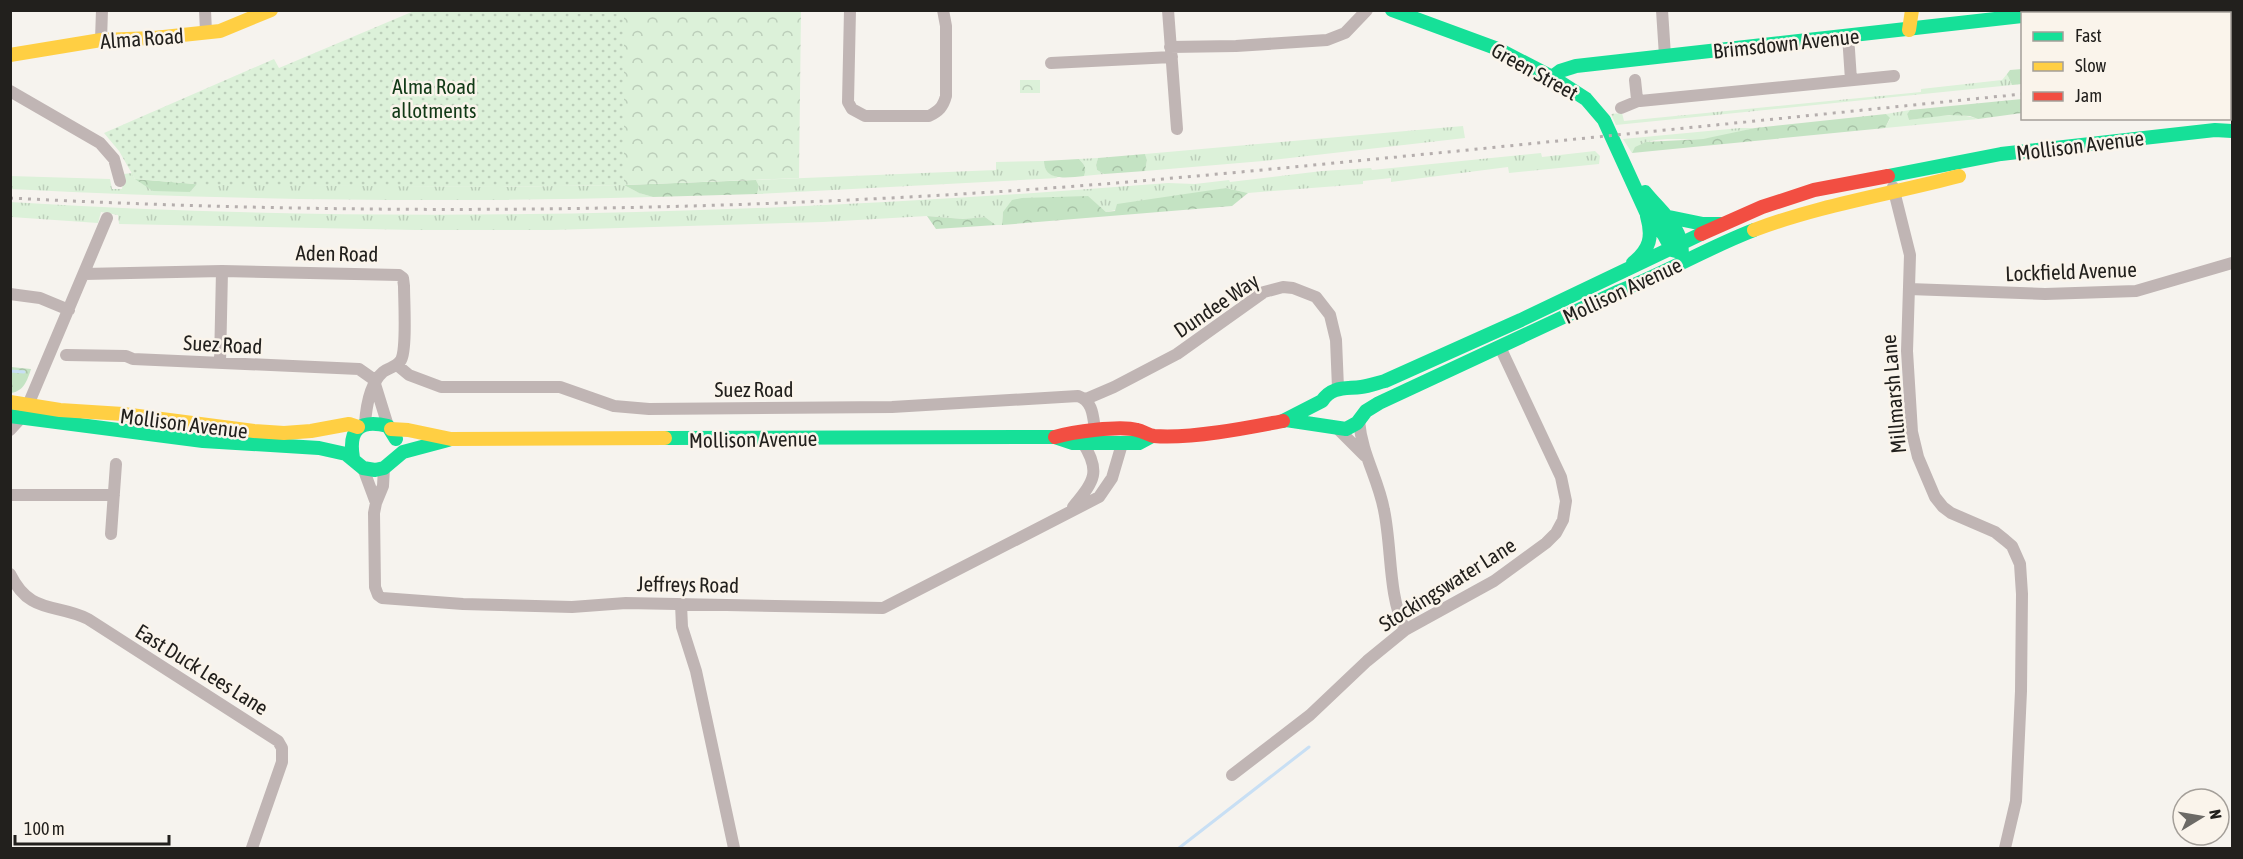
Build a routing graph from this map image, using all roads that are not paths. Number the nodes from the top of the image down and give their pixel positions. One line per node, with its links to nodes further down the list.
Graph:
1 (102, 10): 15 (street)
2 (205, 10): 13 (street)
3 (271, 10): 13 (main road, Alma Road)
4 (850, 10): 5 (street)
5 (943, 10)
6 (1168, 10): 16 (street)
7 (1367, 10): 16 (street)
8 (1392, 10): 21 (main road, Green Street)
9 (1662, 10): 18 (street)
10 (1912, 10): 12 (main road)
11 (2021, 16): 12 (main road, Brimsdown Avenue)
12 (1909, 30): 14 (main road, Brimsdown Avenue)
13 (206, 32): 15 (main road, Alma Road)
14 (1848, 35): 18 (main road, Brimsdown Avenue); 23 (street)
15 (101, 40): 17 (main road, Alma Road)
16 (1171, 52): 19 (street); 27 (street)
17 (10, 55)
18 (1665, 56): 21 (main road, Brimsdown Avenue)
19 (1051, 63)
20 (1894, 76): 23 (street)
21 (1552, 77): 32 (main road, Green Street)
22 (1635, 80): 25 (street)
23 (1851, 80): 25 (street)
24 (10, 92): 31 (street)
25 (1638, 101): 26 (street)
26 (1621, 108)
27 (1178, 129)
28 (2232, 131): 30 (main road, Mollison Avenue)
29 (2232, 137): 33 (main road, Mollison Avenue)
30 (1896, 176): 33 (street, Millmarsh Lane); 34 (main road, Mollison Avenue)
31 (120, 181)
32 (1633, 183): 35 (main road, Green Street); 36 (main road, Green Street)
33 (1893, 193): 34 (street, Mollison Avenue); 39 (main road, Mollison Avenue); 44 (street, Millmarsh Lane)
34 (1788, 199): 38 (main road, Mollison Avenue)
35 (1646, 212): 39 (main road, Green Street); 42 (main road)
36 (1669, 217): 38 (main road); 39 (main road, Green Street)
37 (107, 218): 43 (street)
38 (1723, 223): 39 (main road, Mollison Avenue)
39 (1679, 252): 42 (main road, Mollison Avenue); 47 (main road, Mollison Avenue)
40 (2232, 263): 44 (street, Lockfield Avenue)
41 (222, 271): 43 (street, Aden Road); 49 (street); 50 (street, Aden Road)
42 (1624, 272): 52 (main road, Mollison Avenue)
43 (84, 274): 46 (street)
44 (1908, 289): 86 (street, Millmarsh Lane)
45 (10, 294): 46 (street)
46 (69, 310): 56 (street)
47 (1500, 347): 58 (main road, Mollison Avenue); 82 (street, Stockingswater Lane)
48 (66, 355): 49 (street, Suez Road)
49 (220, 363): 51 (street, Suez Road)
50 (397, 365): 51 (street); 53 (street, Suez Road)
51 (376, 382): 60 (street); 61 (street)
52 (1343, 388): 53 (street, Dundee Way); 54 (main road, Mollison Avenue); 58 (main road)
53 (1086, 399): 64 (street)
54 (1322, 401): 59 (main road, Mollison Avenue); 62 (main road)
55 (10, 402): 56 (main road, Mollison Avenue)
56 (28, 405): 60 (main road, Mollison Avenue)
57 (16, 417): 63 (street); 71 (main road, Mollison Avenue)
58 (1360, 419): 62 (main road, Mollison Avenue); 70 (street)
59 (1286, 420): 62 (main road, Mollison Avenue); 65 (main road, Mollison Avenue)
60 (361, 425): 61 (main road, Mollison Avenue); 71 (main road)
61 (390, 427): 67 (main road, Mollison Avenue); 73 (main road)
62 (1334, 428): 70 (street)
63 (10, 430)
64 (1095, 430): 65 (main road, Mollison Avenue); 66 (main road, Mollison Avenue)
65 (1152, 436): 69 (main road, Mollison Avenue)
66 (1054, 437): 67 (main road, Mollison Avenue); 68 (main road, Mollison Avenue)
67 (451, 439): 73 (main road, Mollison Avenue)
68 (1083, 443): 69 (main road, Mollison Avenue); 78 (street, Jeffreys Road)
69 (1122, 444): 78 (street, Jeffreys Road)
70 (1365, 456): 82 (street)
71 (353, 458): 74 (main road, Mollison Avenue)
72 (116, 464): 76 (street)
73 (387, 465): 74 (main road); 77 (street, Jeffreys Road)
74 (363, 468): 77 (street, Jeffreys Road)
75 (10, 495): 76 (street)
76 (114, 495): 79 (street)
77 (376, 503): 81 (street, Jeffreys Road)
78 (1068, 512): 81 (street, Jeffreys Road)
79 (111, 534)
80 (10, 574): 84 (street, East Duck Lees Lane)
81 (681, 604): 85 (street)
82 (1405, 630): 83 (street, Stockingswater Lane)
83 (1232, 776)
84 (252, 849)
85 (734, 849)
86 (2005, 849)

